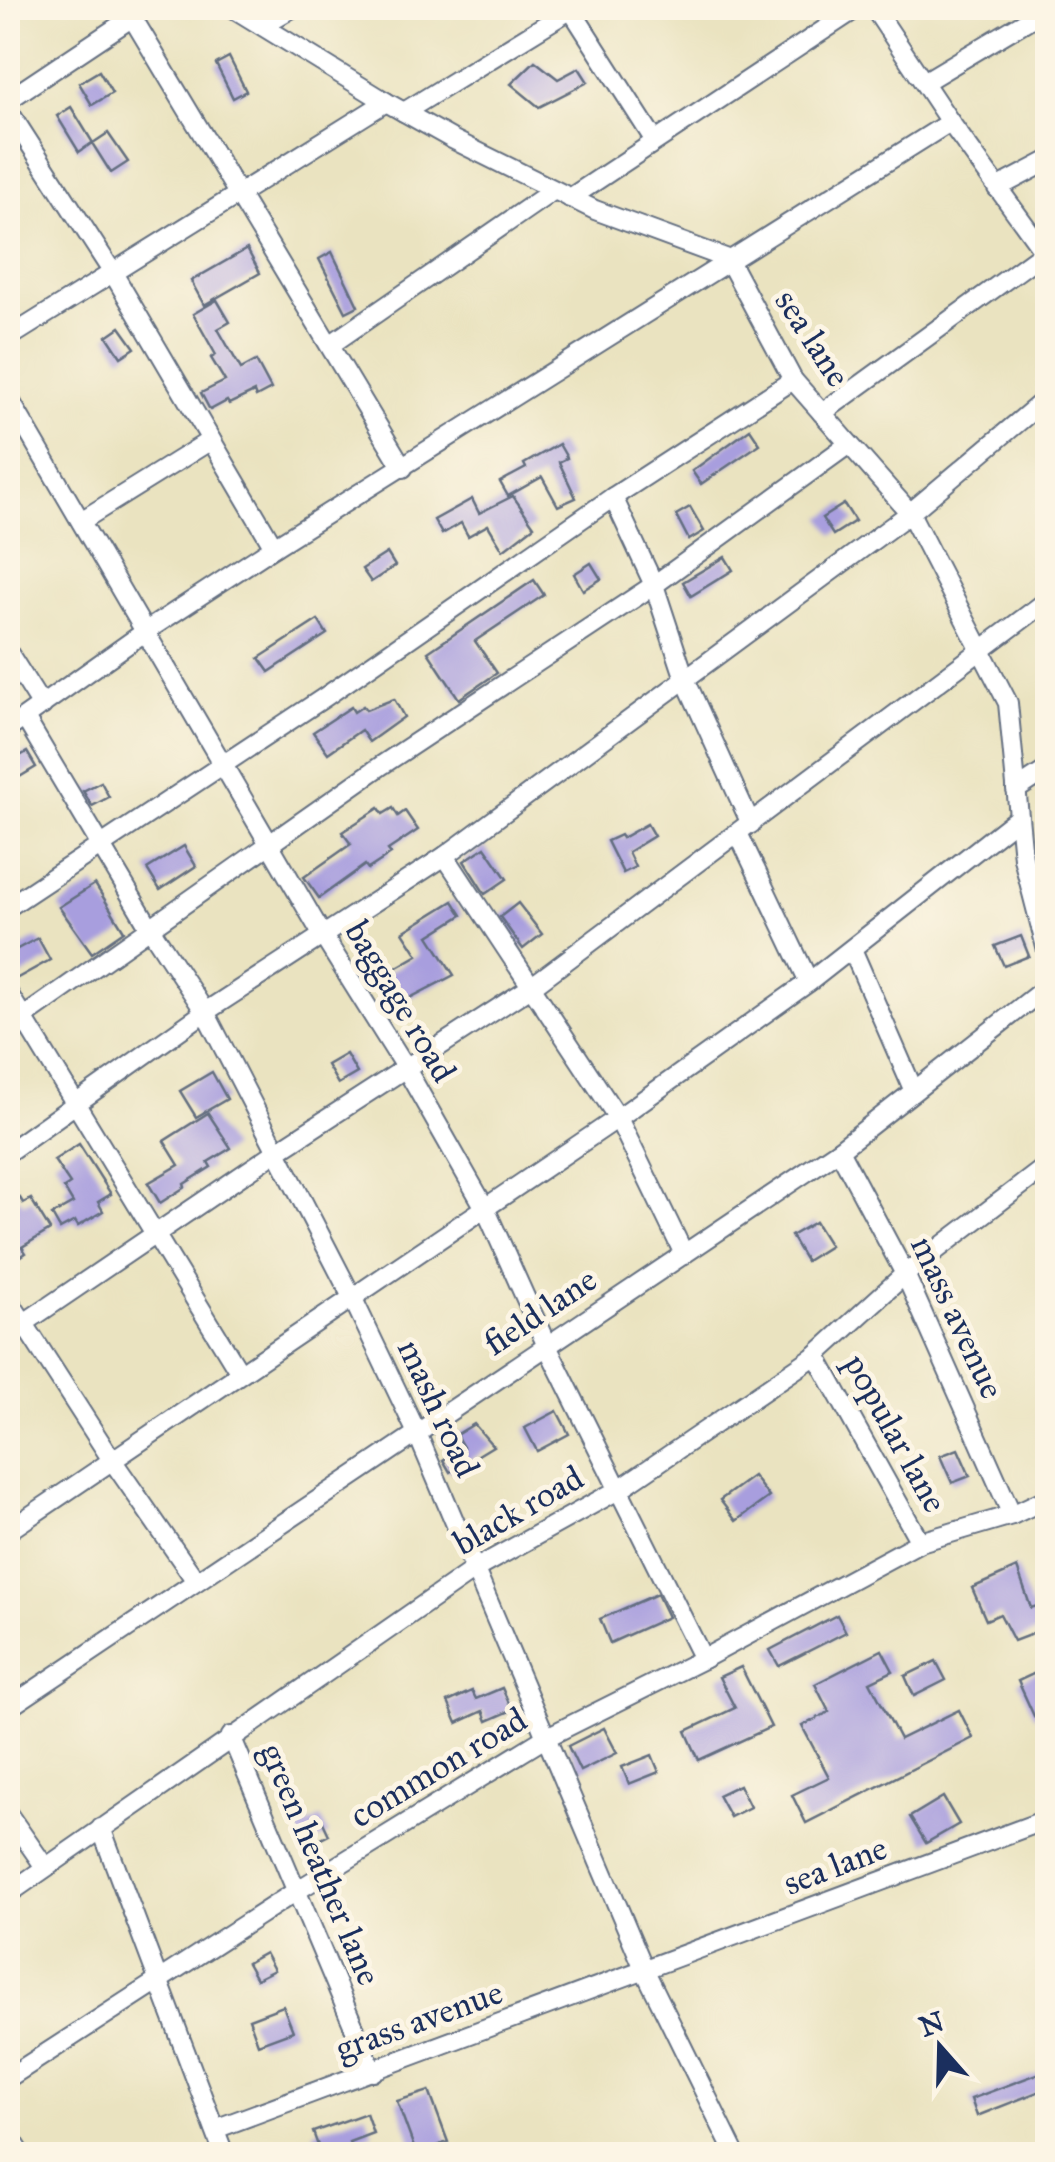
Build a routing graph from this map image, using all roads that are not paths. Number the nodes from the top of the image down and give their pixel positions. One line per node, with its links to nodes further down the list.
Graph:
1 (232, 8): 8 (street)
2 (292, 8): 8 (street)
3 (572, 8): 13 (street); 15 (street)
4 (856, 8): 15 (street)
5 (874, 8): 9 (street)
6 (1048, 8): 9 (street)
7 (139, 12): 10 (street); 19 (street)
8 (263, 26): 11 (street)
9 (924, 82): 14 (street)
10 (8, 100)
11 (386, 102): 13 (street); 19 (street)
12 (8, 110): 22 (street)
13 (404, 112): 18 (street)
14 (950, 122): 17 (street); 21 (street)
15 (655, 141): 18 (street)
16 (1048, 161): 17 (street)
17 (998, 188): 20 (street)
18 (562, 194): 21 (street); 24 (street)
19 (240, 195): 22 (street); 24 (street)
20 (1046, 254): 28 (street)
21 (728, 259): 25 (street, sea lane); 31 (street)
22 (113, 273): 23 (street); 29 (street)
23 (8, 338)
24 (330, 345): 31 (street)
25 (793, 380): 28 (street, sea lane); 32 (street)
26 (8, 397): 34 (street, baggage road)
27 (1048, 397): 33 (street)
28 (822, 413): 30 (street, sea lane)
29 (211, 440): 34 (street); 35 (street)
30 (849, 444): 33 (street, sea lane); 36 (street)
31 (403, 468): 35 (street)
32 (613, 497): 36 (street); 45 (street)
33 (910, 513): 39 (street, sea lane); 41 (street)
34 (81, 521): 38 (street, baggage road)
35 (274, 548): 38 (street)
36 (654, 584): 41 (street); 51 (street)
37 (1048, 600): 39 (street)
38 (146, 630): 42 (street); 45 (street, baggage road)
39 (980, 649): 47 (street, sea lane); 49 (street)
40 (8, 652): 42 (street)
41 (686, 679): 49 (street); 52 (street)
42 (42, 706): 43 (street)
43 (25, 718): 44 (street); 50 (street, mash road)
44 (8, 729)
45 (222, 764): 50 (street); 51 (street, baggage road)
46 (1048, 768): 47 (street)
47 (1016, 790): 48 (street, sea lane)
48 (1019, 817): 54 (street, sea lane); 57 (street)
49 (745, 829): 59 (street); 61 (street)
50 (100, 844): 53 (street); 55 (street, mash road)
51 (270, 844): 55 (street); 56 (street, baggage road)
52 (445, 856): 56 (street); 61 (street)
53 (8, 907)
54 (1042, 910): 58 (street, sea lane)
55 (150, 928): 63 (street, mash road); 64 (street)
56 (323, 936): 63 (street); 65 (street, baggage road)
57 (852, 949): 59 (street); 66 (street)
58 (1048, 955)
59 (810, 982): 68 (street)
60 (1048, 986): 66 (street, field lane)
61 (531, 987): 65 (street); 68 (street)
62 (8, 993): 64 (street)
63 (205, 1012): 67 (street); 71 (street, mash road)
64 (15, 1023): 67 (street)
65 (405, 1067): 71 (street); 73 (street, baggage road)
66 (913, 1089): 69 (street, field lane)
67 (76, 1106): 70 (street); 74 (street)
68 (618, 1118): 73 (street); 75 (street)
69 (838, 1150): 75 (street, field lane); 76 (street, mass avenue)
70 (8, 1152)
71 (276, 1152): 74 (street); 78 (street, mash road)
72 (1048, 1164): 76 (street, black road)
73 (485, 1208): 78 (street); 80 (street, baggage road)
74 (155, 1234): 79 (street); 82 (street)
75 (684, 1254): 80 (street, field lane)
76 (905, 1274): 81 (street, black road); 87 (street, mass avenue)
77 (8, 1298): 79 (street)
78 (352, 1298): 82 (street); 83 (street, mash road)
79 (16, 1329): 84 (street)
80 (547, 1346): 83 (street, field lane); 85 (street, baggage road)
81 (816, 1355): 85 (street, black road); 89 (street, popular lane)
82 (240, 1373): 84 (street)
83 (417, 1433): 90 (street, mash road); 91 (street, field lane)
84 (112, 1460): 88 (street); 91 (street)
85 (618, 1490): 90 (street, black road); 92 (street, baggage road)
86 (1048, 1498): 87 (street, common road)
87 (1012, 1514): 89 (street, common road)
88 (8, 1530)
89 (920, 1542): 92 (street, common road)
90 (475, 1570): 94 (street, black road); 95 (street, mash road)
91 (196, 1582): 93 (street, field lane)
92 (703, 1659): 95 (street, common road)
93 (8, 1708)
94 (231, 1736): 98 (street, black road); 100 (street, green heather lane)
95 (545, 1738): 100 (street, common road); 102 (street, mash road)
96 (8, 1814): 99 (street)
97 (1048, 1819): 102 (street, sea lane)
98 (100, 1828): 99 (street, black road); 103 (street)
99 (45, 1867): 101 (street, black road)
100 (298, 1890): 103 (street, common road); 104 (street, green heather lane)
101 (8, 1894)
102 (645, 1971): 104 (street, grass avenue); 110 (street, mash road)
103 (159, 1982): 105 (street, common road); 106 (street)
104 (373, 2072): 106 (street, grass avenue)
105 (8, 2078)
106 (214, 2129): 109 (street)
107 (8, 2133): 108 (street)
108 (21, 2154)
109 (224, 2154)
110 (735, 2154)

